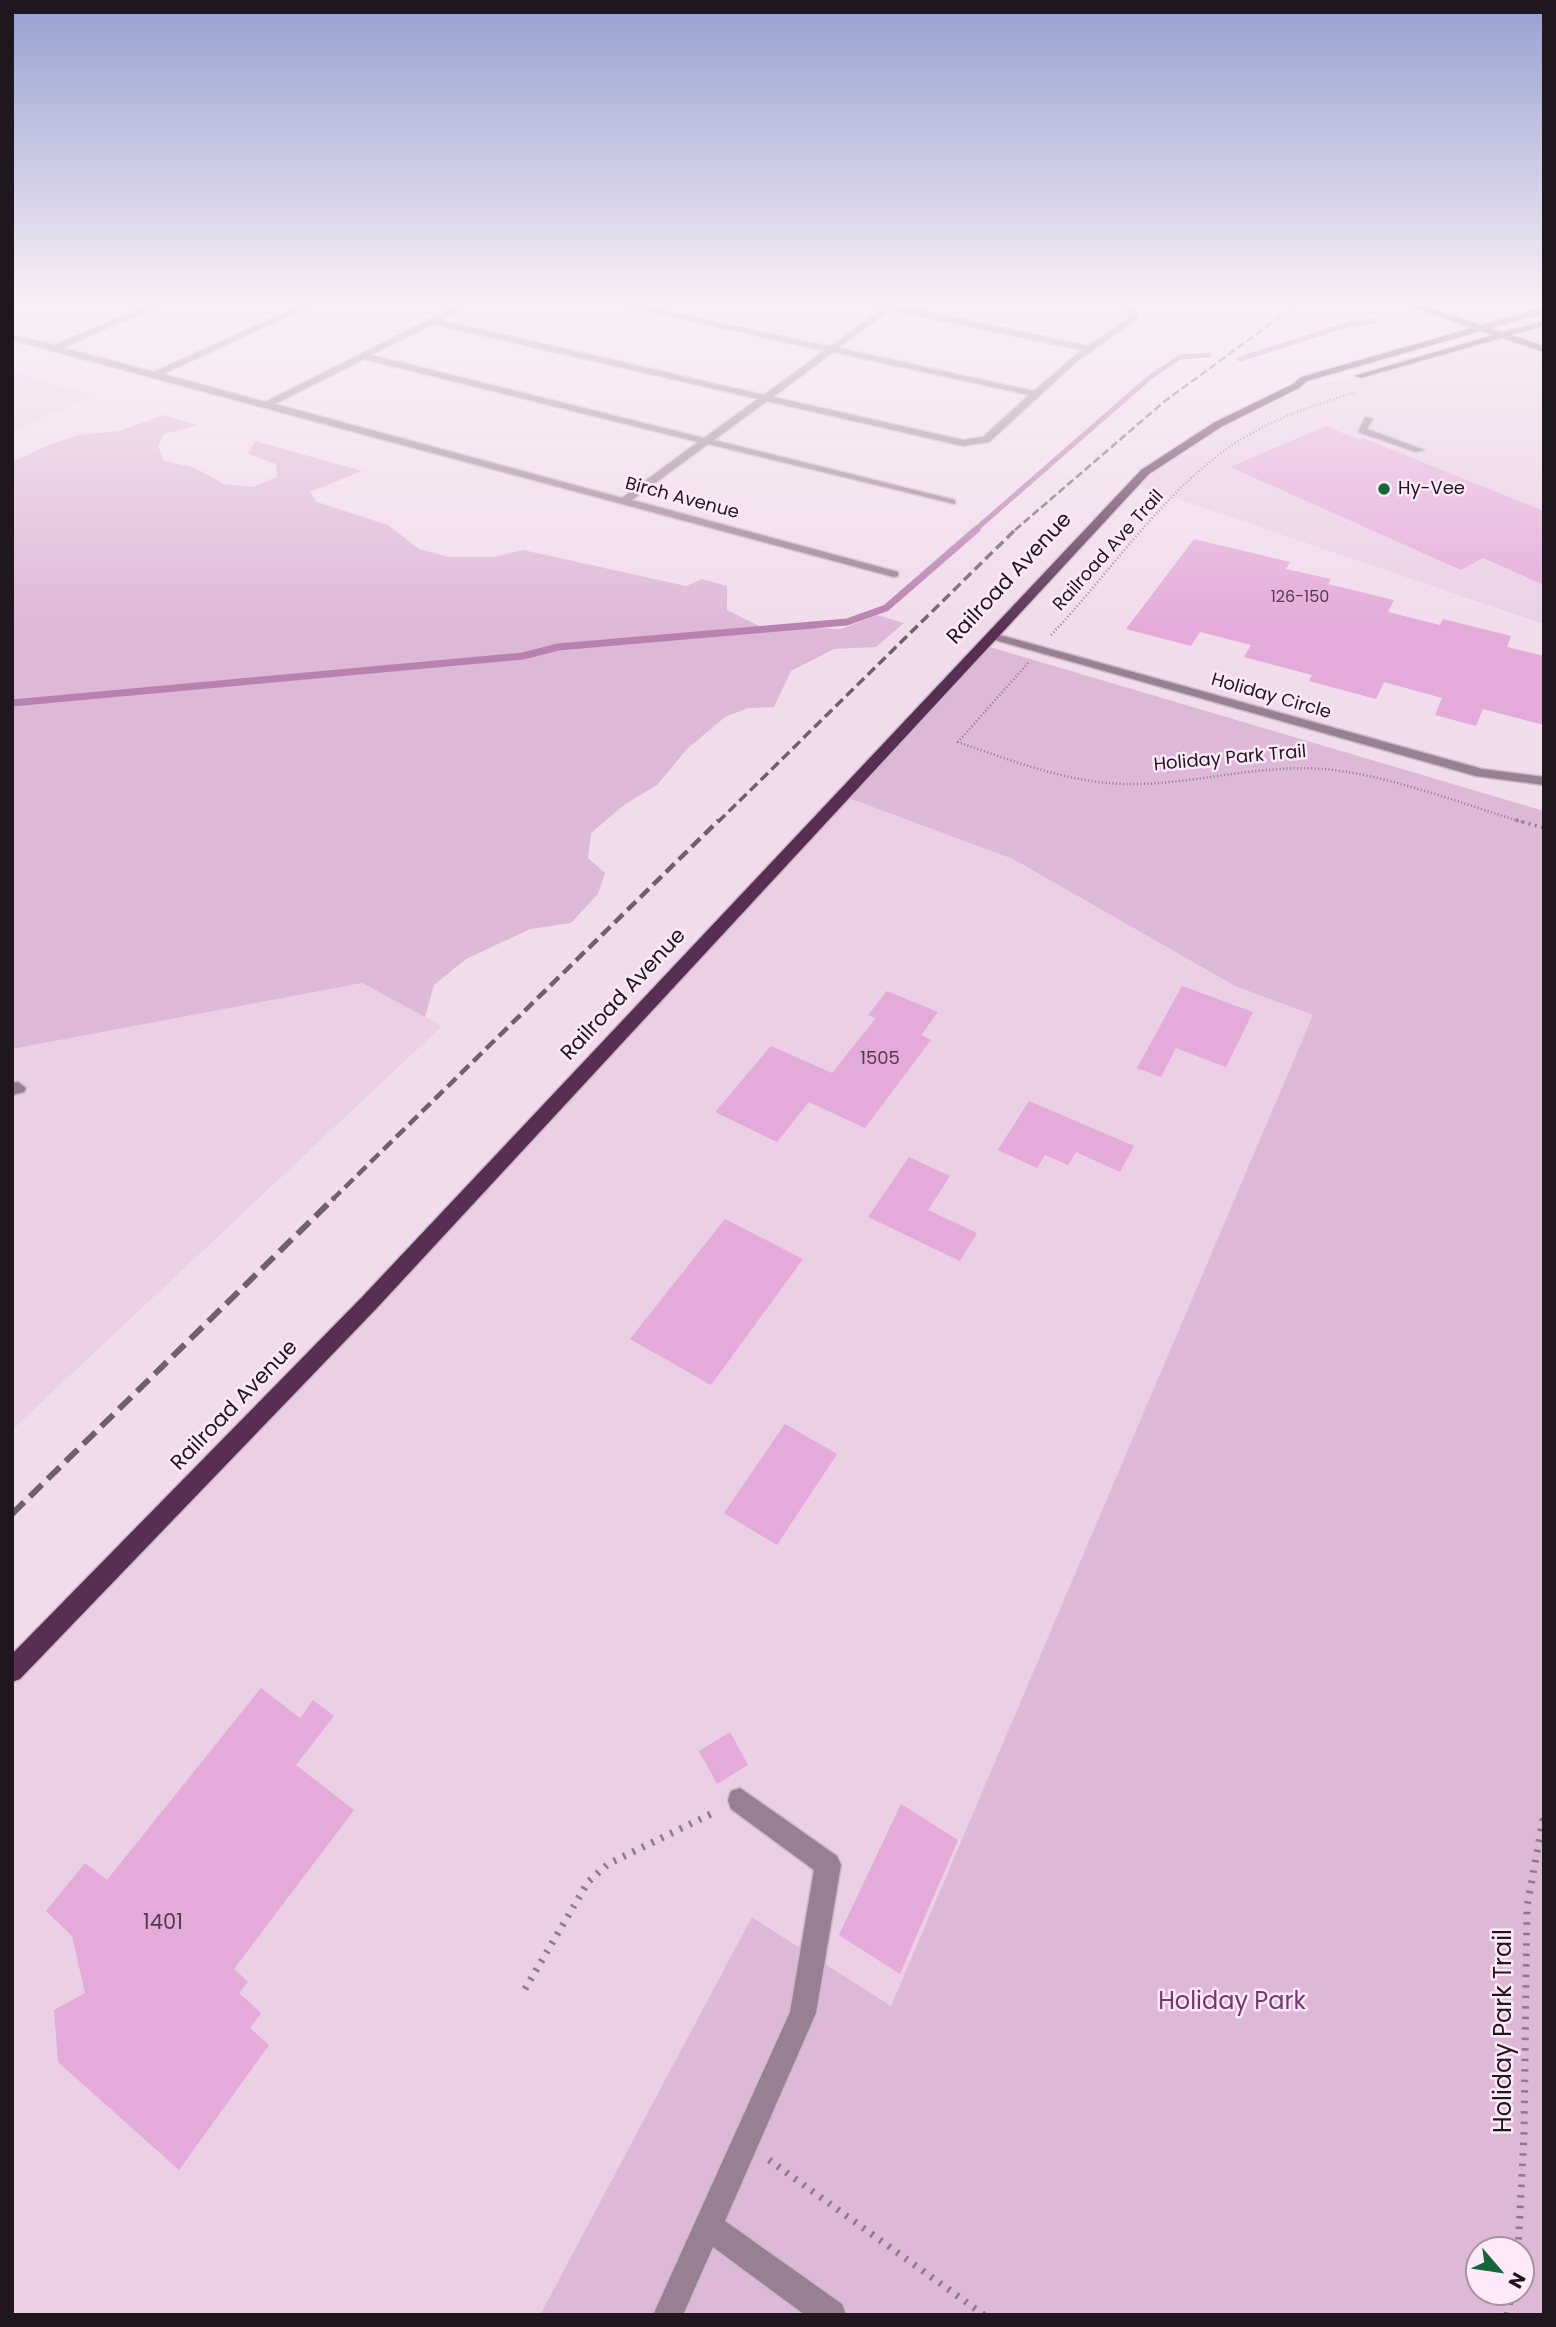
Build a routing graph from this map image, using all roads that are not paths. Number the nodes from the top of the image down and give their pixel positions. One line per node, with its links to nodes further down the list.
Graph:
1 (298, 414): 10 (street, Birch Avenue)
2 (595, 414): 8 (street)
3 (744, 414): 8 (street)
4 (831, 414): 5 (street)
5 (1015, 414)
6 (1233, 414): 13 (main road, Railroad Avenue)
7 (1368, 419): 9 (street)
8 (706, 441): 10 (street); 11 (street)
9 (1419, 450)
10 (624, 501): 12 (street, Birch Avenue)
11 (950, 502)
12 (894, 574)
13 (992, 636): 14 (street, Holiday Circle); 15 (main road, Railroad Avenue)
14 (1544, 781)
15 (12, 1671)
16 (740, 1800): 17 (street)
17 (708, 2226): 18 (street); 19 (street)
18 (668, 2315)
19 (831, 2315)

